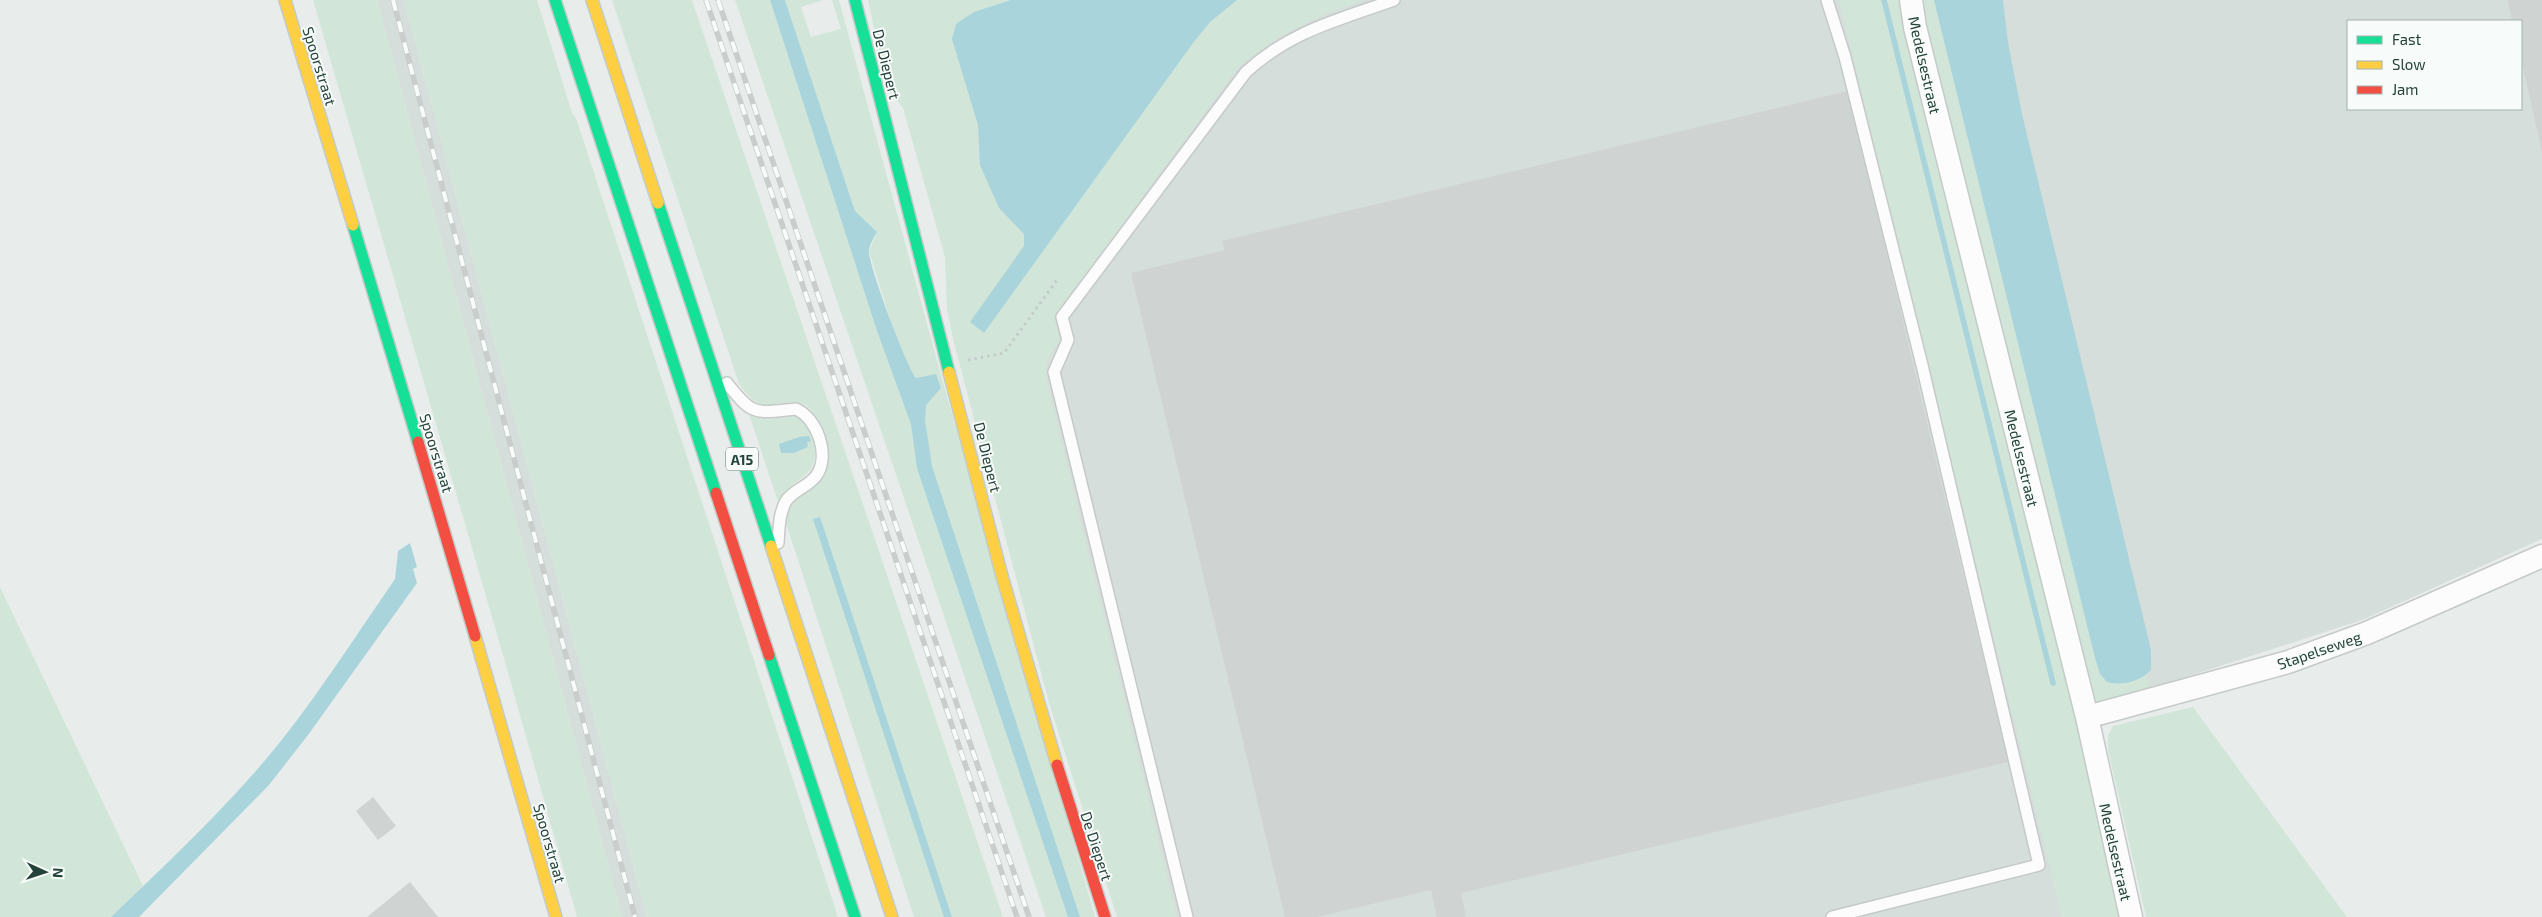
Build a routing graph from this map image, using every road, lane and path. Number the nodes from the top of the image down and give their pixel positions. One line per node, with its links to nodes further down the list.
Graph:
1 (285, 0): 14 (main road, Spoorstraat)
2 (555, 0): 15 (main road, A15)
3 (592, 0): 9 (main road, A15)
4 (855, 0): 10 (main road, De Diepert)
5 (1394, 0): 18 (lane)
6 (1827, 0): 19 (lane)
7 (1911, 0): 13 (street, Medelsestraat)
8 (1056, 280): 10 (path)
9 (710, 362): 12 (main road, A15); 12 (lane)
10 (948, 363): 17 (main road, De Diepert)
11 (2542, 556): 13 (street, Stapelseweg)
12 (776, 565): 16 (main road, A15)
13 (2087, 717): 20 (street, Medelsestraat)
14 (556, 917)
15 (855, 917)
16 (892, 917)
17 (1105, 917)
18 (1187, 917)
19 (1832, 917)
20 (2131, 917)

